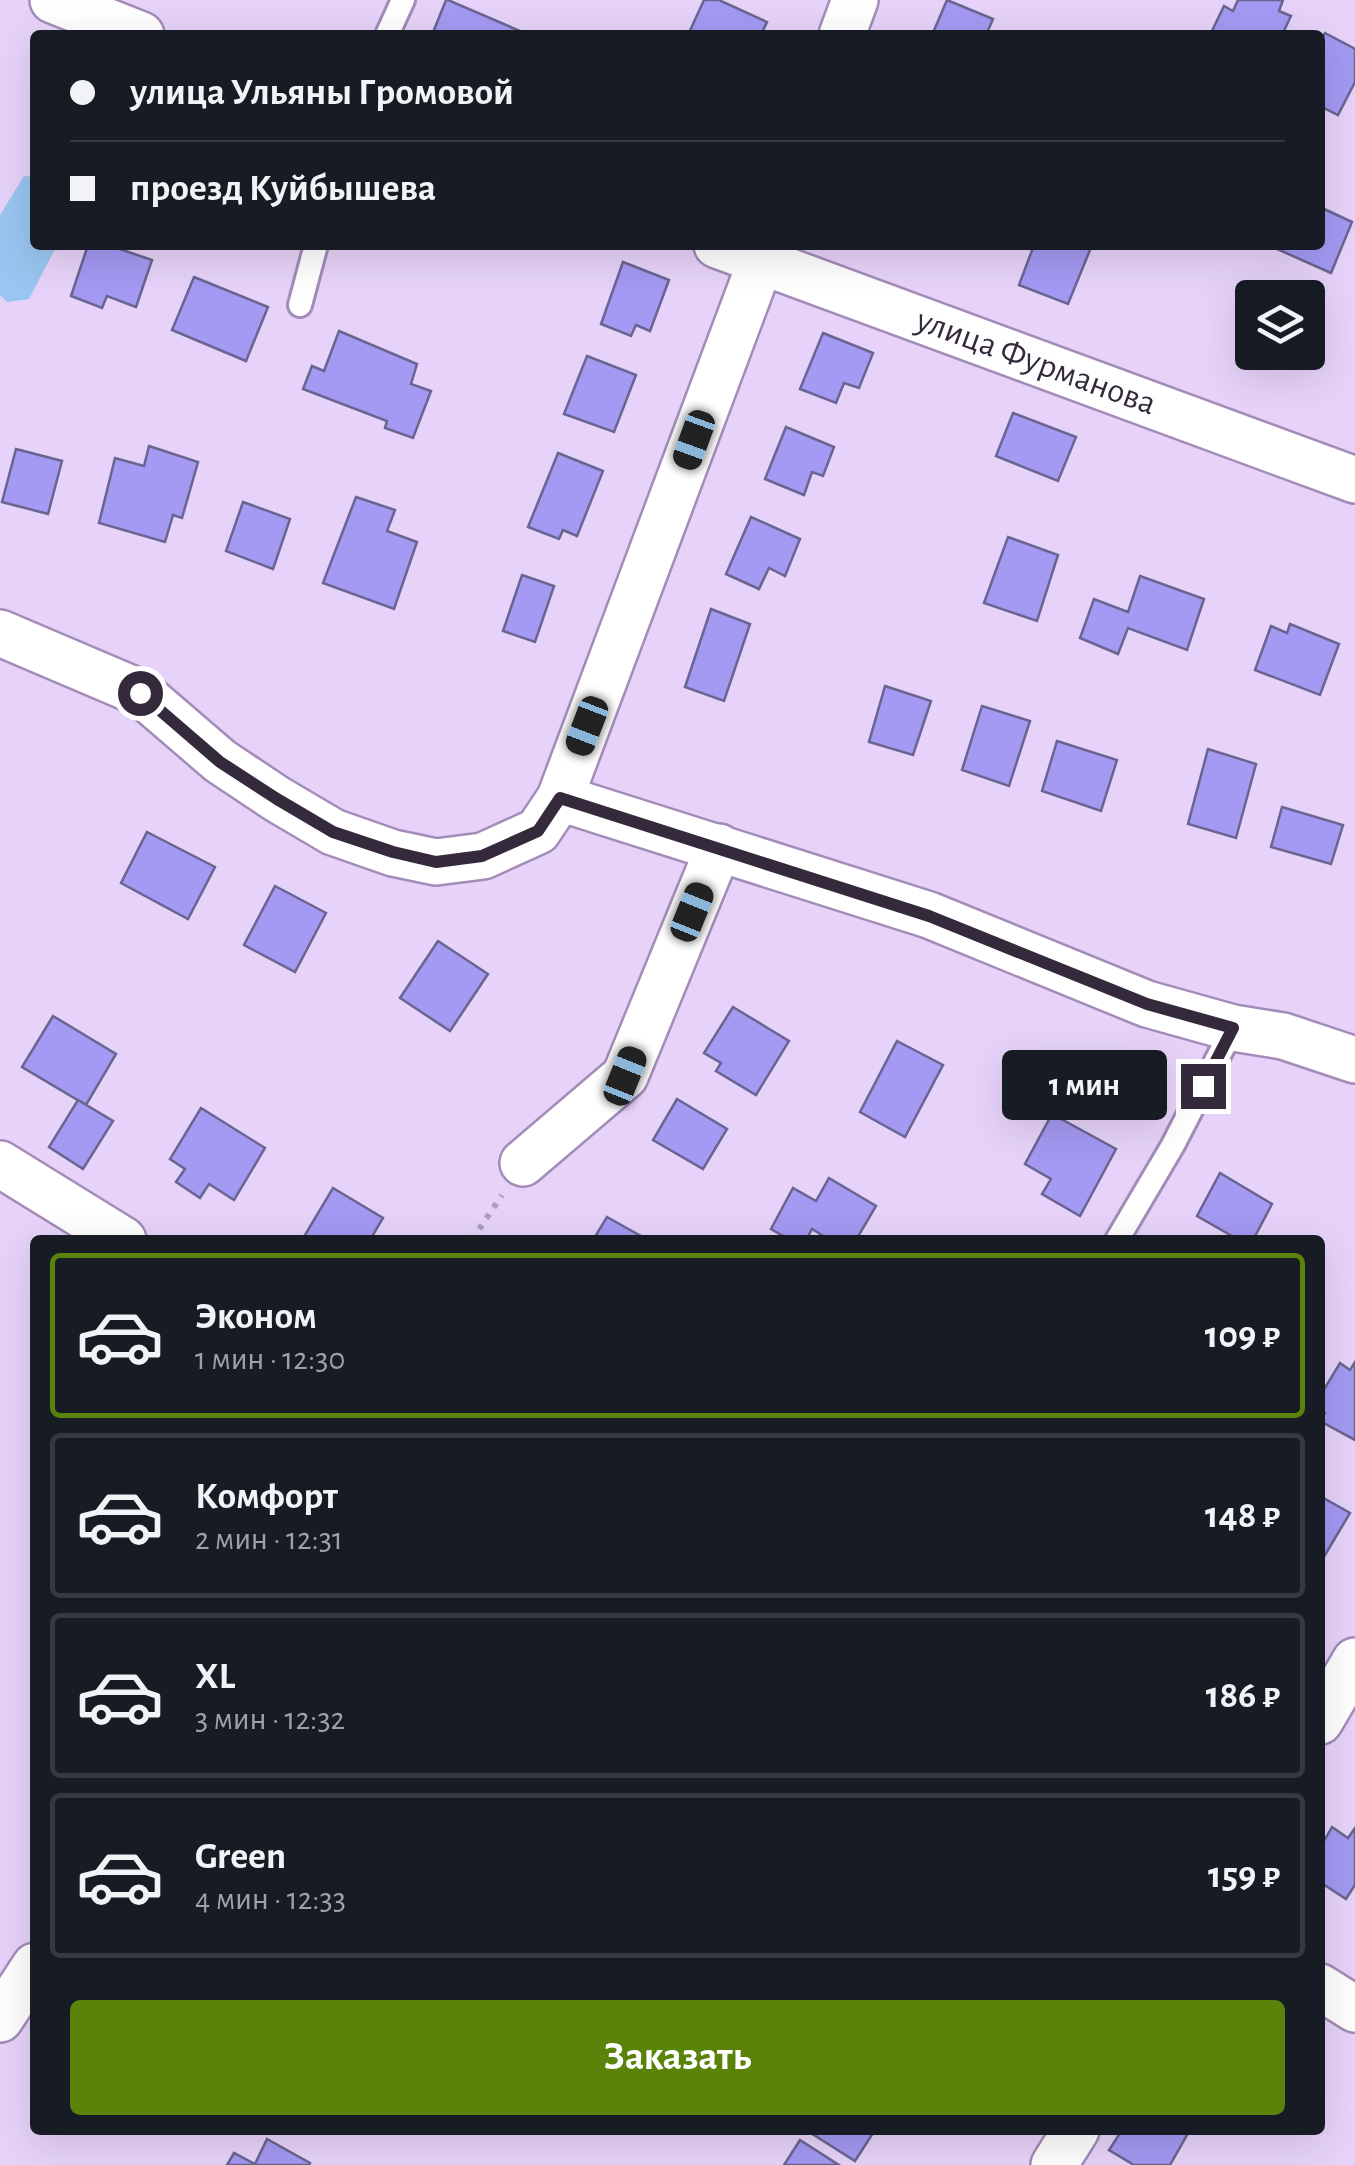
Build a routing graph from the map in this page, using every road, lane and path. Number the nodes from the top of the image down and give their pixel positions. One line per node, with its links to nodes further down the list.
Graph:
1 (53, 0): 4 (street)
2 (403, 0): 5 (lane)
3 (855, 0): 6 (street)
4 (128, 30)
5 (389, 30)
6 (844, 30)
7 (315, 250): 9 (lane)
8 (764, 253): 10 (street, улица Фурманова); 12 (street)
9 (300, 305)
10 (1355, 480)
11 (0, 634): 12 (street)
12 (560, 798): 13 (street)
13 (719, 846): 14 (street); 16 (street)
14 (1233, 1028): 15 (street); 20 (lane)
15 (1355, 1060)
16 (523, 1163): 19 (path)
17 (1, 1167): 18 (street)
18 (115, 1235)
19 (475, 1235)
20 (1119, 1235)
21 (1355, 1661): 22 (street)
22 (1325, 1713)
23 (30, 1974): 26 (street)
24 (1325, 1990): 25 (street)
25 (1355, 2009)
26 (0, 2019)
27 (1073, 2135): 28 (street)
28 (1054, 2165)

